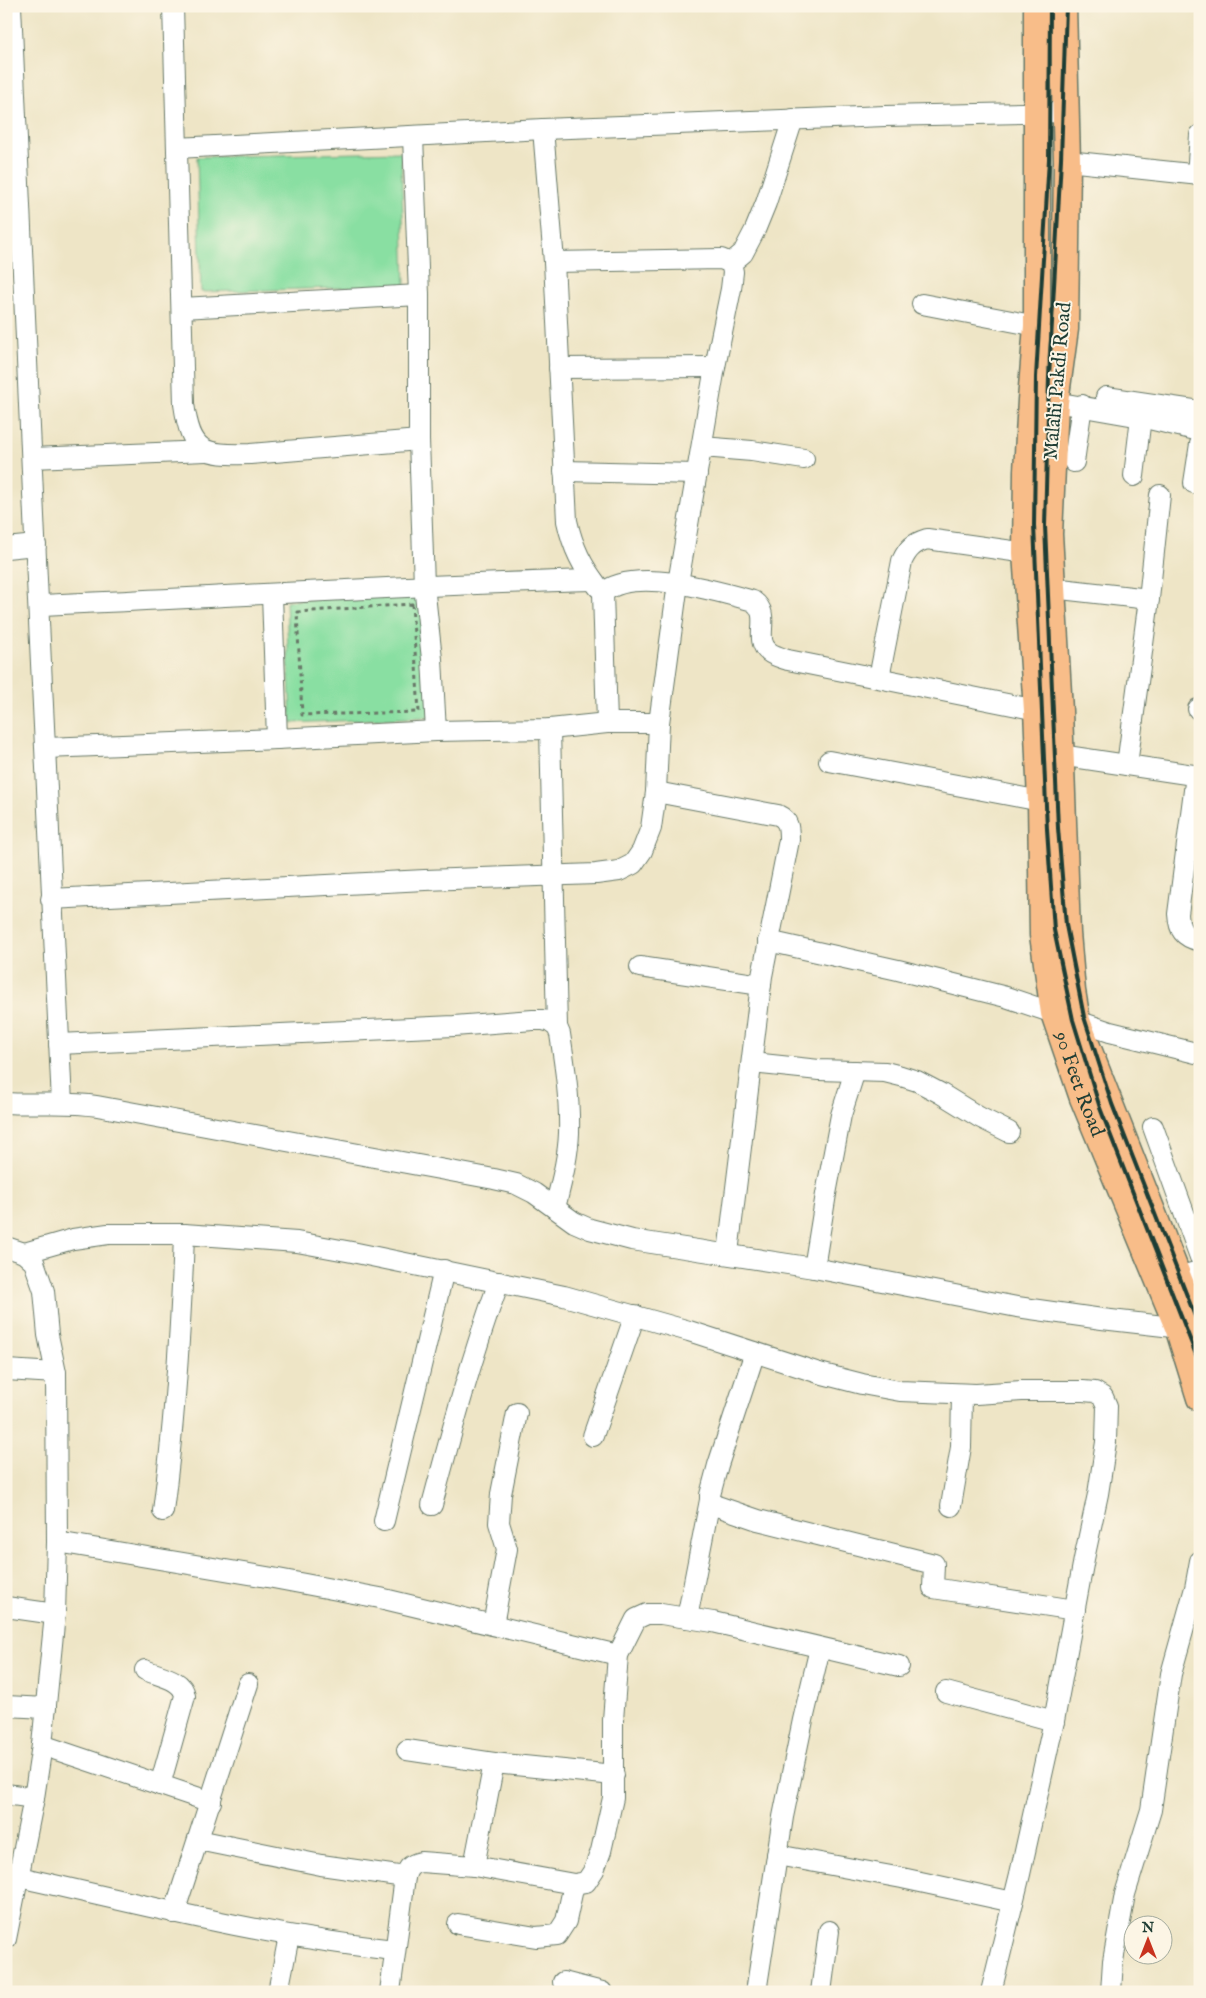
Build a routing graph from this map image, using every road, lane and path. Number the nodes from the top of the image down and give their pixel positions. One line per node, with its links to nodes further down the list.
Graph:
1 (10, 6): 5 (street)
2 (173, 6): 12 (street)
3 (1037, 6): 6 (main road, Malahi Pakdi Road)
4 (1063, 6): 7 (main road, Malahi Pakdi Road)
5 (10, 79): 15 (street)
6 (1036, 112): 7 (street); 8 (street); 21 (main road, Malahi Pakdi Road)
7 (1066, 112): 13 (main road, Malahi Pakdi Road)
8 (793, 119): 9 (street); 17 (street)
9 (543, 129): 11 (street); 16 (street)
10 (1200, 135): 14 (street)
11 (413, 136): 12 (street); 18 (street)
12 (177, 148): 20 (street)
13 (1066, 161): 14 (street); 24 (main road, Malahi Pakdi Road)
14 (1198, 175)
15 (13, 212): 33 (street)
16 (554, 262): 17 (street); 23 (street)
17 (731, 262): 22 (street)
18 (419, 294): 20 (street); 29 (street)
19 (922, 304): 21 (street)
20 (182, 308): 32 (street)
21 (1037, 326): 43 (main road, Malahi Pakdi Road)
22 (715, 366): 23 (street); 31 (street)
23 (559, 368): 36 (street)
24 (1056, 396): 25 (street); 26 (street); 47 (main road, Malahi Pakdi Road)
25 (1082, 405): 27 (street); 35 (street)
26 (1200, 411)
27 (1141, 417): 28 (street); 38 (street)
28 (1200, 431)
29 (419, 440): 32 (street); 45 (street)
30 (1200, 444): 39 (street)
31 (702, 447): 34 (street); 37 (street)
32 (206, 451): 33 (street)
33 (32, 458): 41 (street)
34 (804, 459)
35 (1074, 462)
36 (564, 471): 37 (street); 46 (street)
37 (697, 474): 44 (street)
38 (1134, 476)
39 (1194, 483)
40 (1160, 495): 49 (street)
41 (36, 545): 42 (street); 50 (street)
42 (6, 548)
43 (1026, 553): 52 (main road, Malahi Pakdi Road); 53 (street)
44 (678, 583): 46 (street); 53 (street); 56 (street)
45 (424, 585): 46 (street); 48 (street); 58 (street)
46 (598, 587): 55 (street)
47 (1052, 588): 49 (street); 52 (main road, Malahi Pakdi Road)
48 (272, 594): 50 (street); 59 (street)
49 (1149, 599): 63 (street)
50 (39, 605): 60 (street)
51 (297, 612): 51 (path)
52 (1042, 622): 54 (main road, Malahi Pakdi Road); 61 (main road, Malahi Pakdi Road)
53 (879, 678): 54 (street)
54 (1038, 710): 61 (main road, Malahi Pakdi Road)
55 (608, 723): 56 (street); 57 (street)
56 (659, 723): 65 (street)
57 (550, 729): 58 (street); 67 (street)
58 (436, 730): 59 (street)
59 (277, 739): 60 (street)
60 (46, 748): 68 (street)
61 (1050, 754): 63 (street); 66 (main road, 90 Feet Road); 73 (main road, 90 Feet Road)
62 (829, 761): 66 (street)
63 (1127, 765): 64 (street)
64 (1198, 776): 70 (street)
65 (656, 792): 67 (street); 69 (street)
66 (1041, 801): 73 (main road, 90 Feet Road)
67 (553, 875): 68 (street); 74 (street)
68 (50, 899): 75 (street)
69 (768, 941): 72 (street); 73 (street)
70 (1200, 941)
71 (640, 967): 72 (street)
72 (761, 985): 77 (street)
73 (1066, 1017): 76 (street); 84 (main road, 90 Feet Road); 95 (main road, 90 Feet Road)
74 (557, 1027): 75 (street); 85 (street)
75 (59, 1044): 80 (street)
76 (1200, 1054)
77 (752, 1062): 78 (street); 88 (street)
78 (855, 1071): 82 (street); 90 (street)
79 (6, 1103): 80 (street)
80 (62, 1103): 85 (street)
81 (1153, 1127): 83 (street)
82 (1009, 1132)
83 (1173, 1182): 84 (street); 89 (street)
84 (1144, 1190): 92 (main road, 90 Feet Road)
85 (555, 1208): 88 (street)
86 (184, 1234): 87 (street); 91 (street); 106 (street)
87 (15, 1250): 98 (street)
88 (728, 1254): 90 (street)
89 (1200, 1257)
90 (814, 1268): 95 (street)
91 (444, 1270): 93 (street); 107 (street)
92 (1189, 1274): 95 (main road, 90 Feet Road)
93 (498, 1282): 94 (street); 104 (street)
94 (635, 1315): 96 (street); 102 (street)
95 (1194, 1330): 100 (main road, 90 Feet Road)
96 (755, 1352): 99 (street); 103 (street)
97 (6, 1370): 98 (street)
98 (56, 1373): 108 (street)
99 (962, 1394): 105 (street); 111 (street)
100 (1200, 1398)
101 (517, 1413): 114 (street)
102 (593, 1436)
103 (710, 1500): 111 (street); 113 (street)
104 (432, 1505)
105 (951, 1506)
106 (163, 1511)
107 (384, 1521)
108 (58, 1542): 112 (street); 114 (street)
109 (1200, 1561): 152 (street)
110 (6, 1607): 112 (street)
111 (1075, 1610): 123 (street)
112 (55, 1614): 122 (street)
113 (687, 1618): 115 (street); 116 (street)
114 (493, 1625): 116 (street)
115 (820, 1648): 117 (street); 133 (street)
116 (618, 1654): 127 (street)
117 (898, 1666)
118 (145, 1670): 128 (street)
119 (248, 1684): 131 (street)
120 (946, 1692): 123 (street)
121 (6, 1706): 122 (street)
122 (46, 1708): 124 (street)
123 (1054, 1721): 138 (street)
124 (42, 1745): 128 (street); 130 (street)
125 (407, 1750): 126 (street)
126 (494, 1763): 127 (street); 134 (street)
127 (614, 1775): 137 (street)
128 (160, 1785): 131 (street)
129 (6, 1794): 130 (street)
130 (34, 1798): 135 (street)
131 (210, 1802): 132 (street)
132 (198, 1840): 136 (street); 139 (street)
133 (777, 1855): 138 (street); 149 (street)
134 (474, 1866): 136 (street); 137 (street)
135 (12, 1876): 139 (street); 143 (street)
136 (405, 1878): 144 (street)
137 (574, 1884): 140 (street)
138 (1013, 1902): 151 (street)
139 (174, 1913): 142 (street)
140 (458, 1924)
141 (829, 1931): 150 (street)
142 (289, 1936): 144 (street); 146 (street)
143 (6, 1939)
144 (395, 1950): 147 (street)
145 (563, 1982): 148 (street)
146 (278, 1992)
147 (390, 1992)
148 (602, 1992)
149 (756, 1992)
150 (821, 1992)
151 (991, 1992)
152 (1111, 1992)

